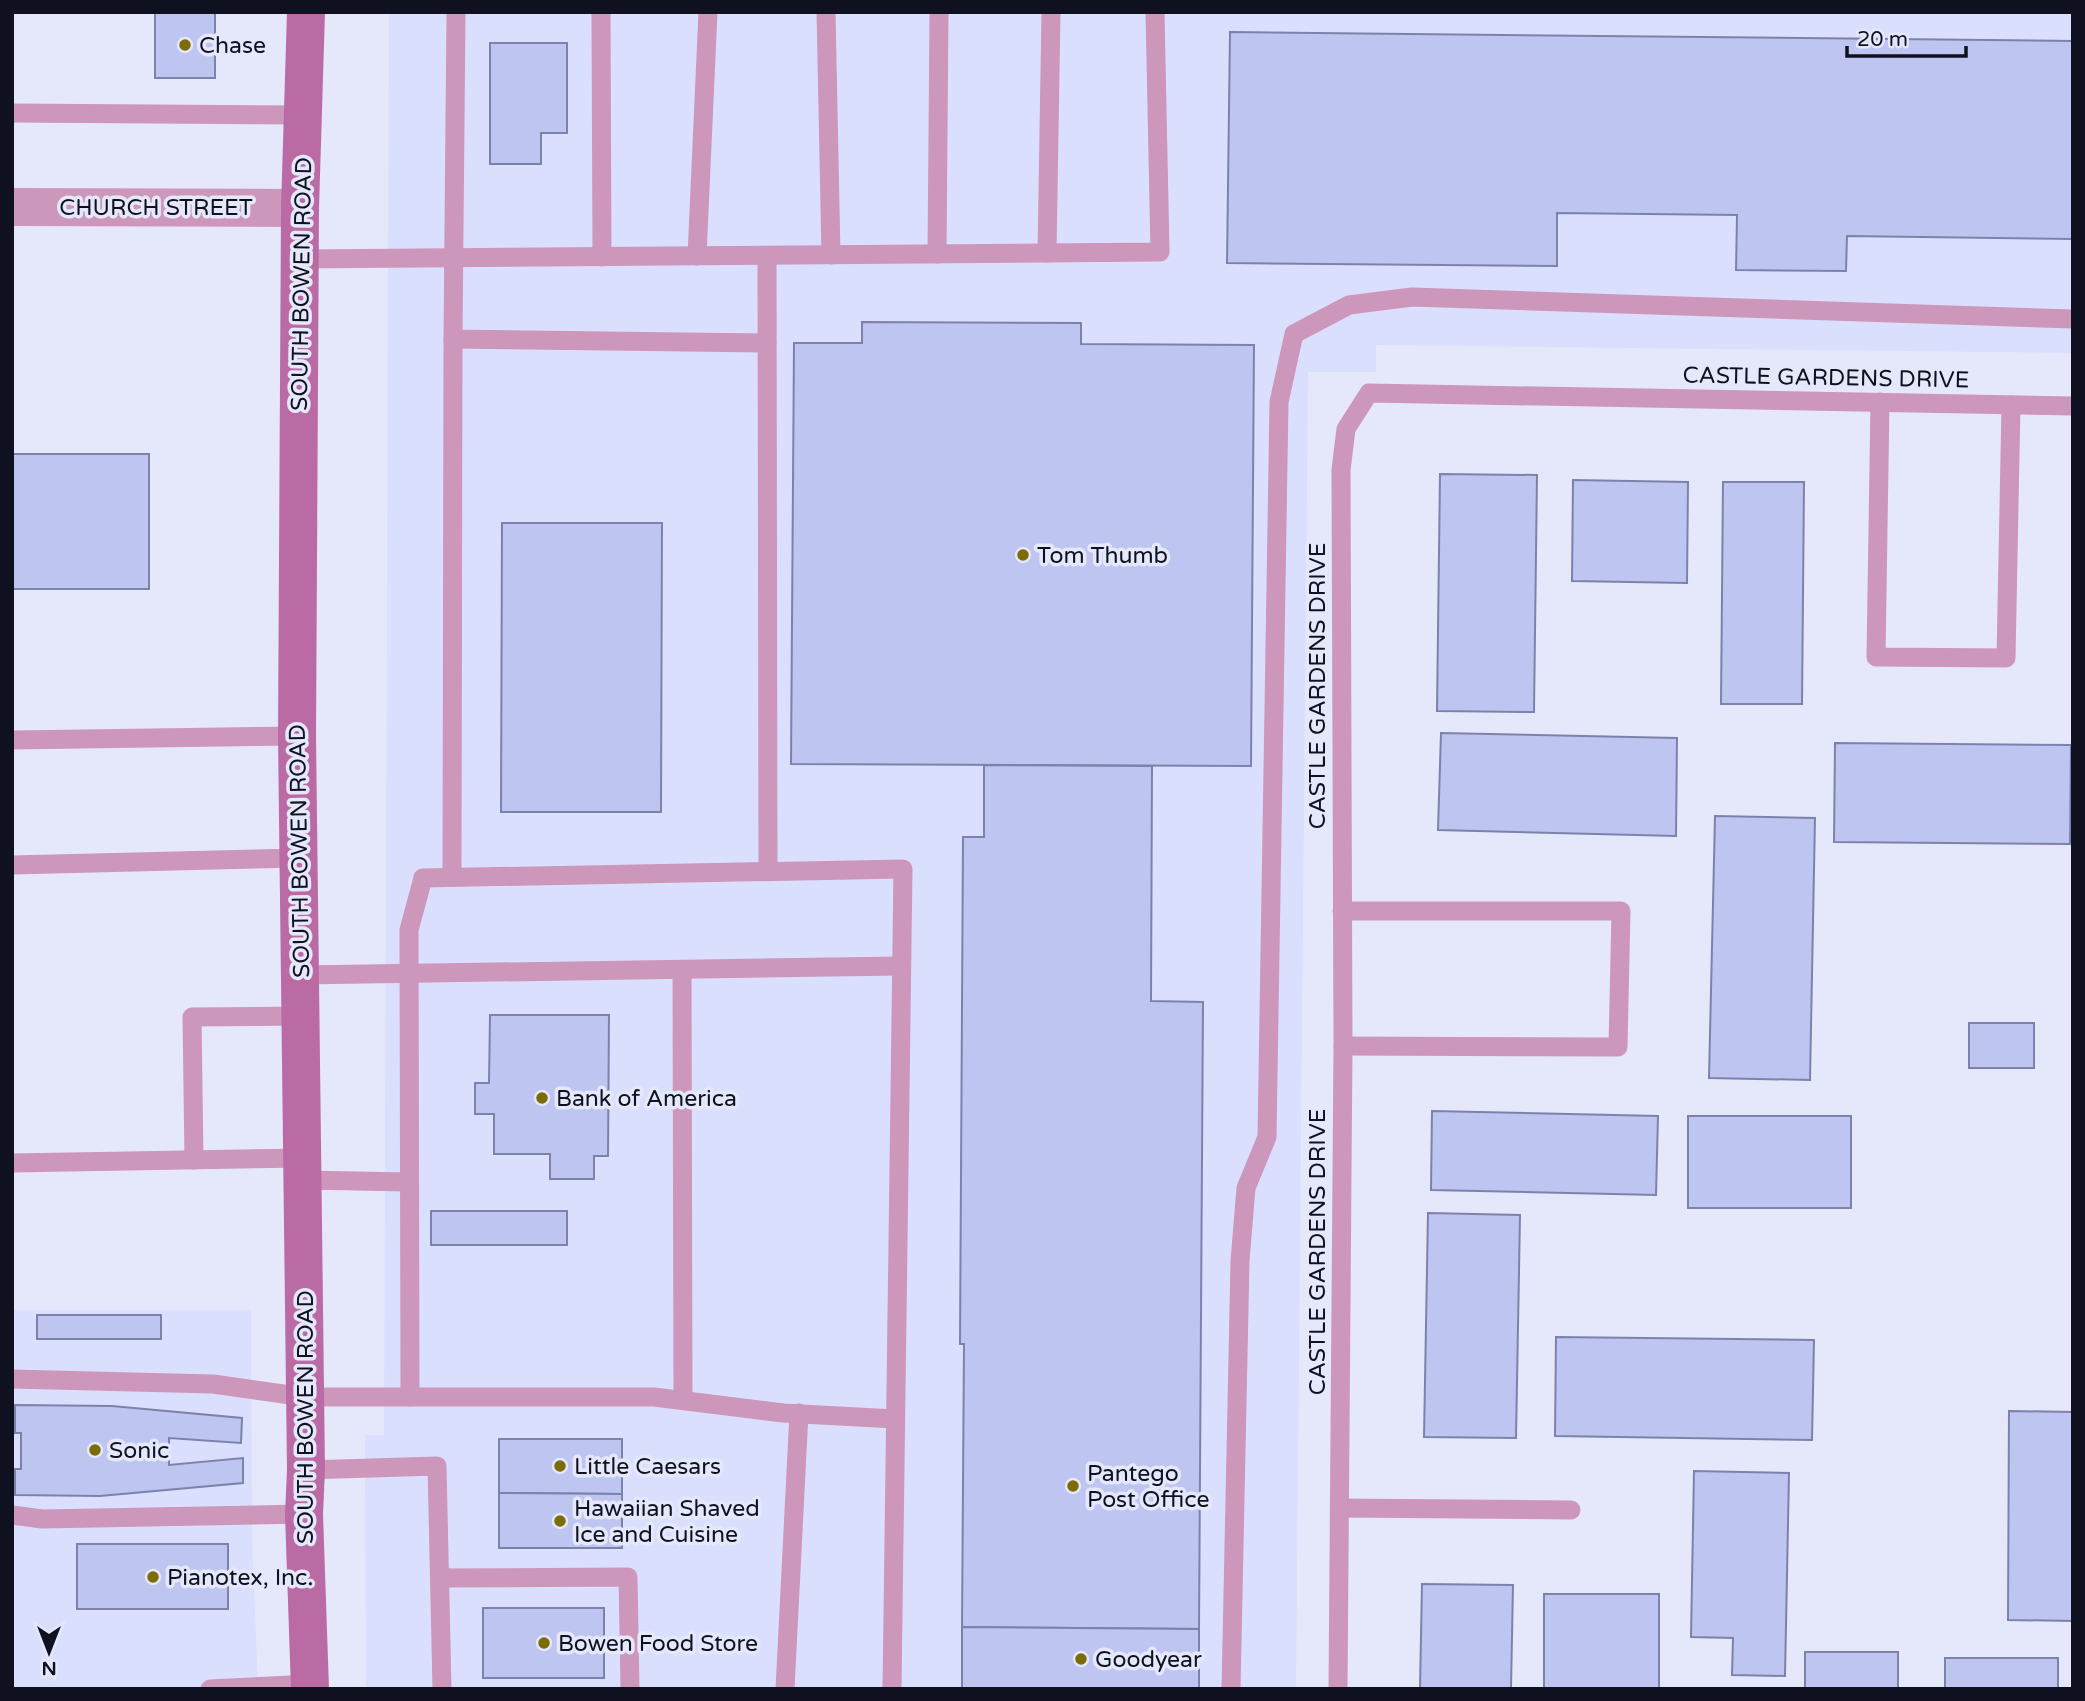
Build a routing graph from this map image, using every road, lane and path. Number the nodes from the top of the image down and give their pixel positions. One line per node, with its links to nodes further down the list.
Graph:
1 (306, 12): 10 (main road, SOUTH BOWEN ROAD)
2 (456, 12): 19 (lane)
3 (601, 12): 18 (lane)
4 (708, 12): 16 (lane)
5 (826, 12): 15 (lane)
6 (939, 12): 14 (lane)
7 (1051, 12): 13 (lane)
8 (1155, 12): 13 (lane)
9 (12, 113): 10 (lane)
10 (303, 116): 12 (main road, SOUTH BOWEN ROAD)
11 (12, 206): 12 (street, CHURCH STREET)
12 (300, 208): 20 (main road, SOUTH BOWEN ROAD)
13 (1047, 253): 14 (lane)
14 (937, 254): 15 (lane)
15 (831, 255): 17 (lane)
16 (697, 256): 17 (lane); 18 (lane)
17 (767, 256): 23 (lane)
18 (602, 257): 19 (lane)
19 (453, 258): 20 (lane); 22 (lane)
20 (301, 260): 27 (main road, SOUTH BOWEN ROAD)
21 (2073, 319): 62 (lane)
22 (453, 339): 23 (lane); 32 (lane)
23 (767, 343): 31 (lane)
24 (1880, 402): 25 (lane, CASTLE GARDENS DRIVE); 25 (lane); 33 (lane, CASTLE GARDENS DRIVE)
25 (2011, 405): 26 (lane, CASTLE GARDENS DRIVE)
26 (2073, 406)
27 (297, 736): 28 (lane); 29 (main road, SOUTH BOWEN ROAD)
28 (12, 740)
29 (299, 858): 30 (lane); 36 (main road, SOUTH BOWEN ROAD)
30 (12, 865)
31 (768, 872): 32 (lane); 34 (lane)
32 (452, 877): 37 (lane)
33 (1342, 911): 39 (lane, CASTLE GARDENS DRIVE); 39 (lane)
34 (901, 966): 35 (lane); 49 (lane)
35 (681, 971): 37 (lane); 47 (lane)
36 (300, 975): 37 (lane); 38 (main road, SOUTH BOWEN ROAD)
37 (410, 976): 43 (lane)
38 (301, 1016): 40 (lane); 42 (main road, SOUTH BOWEN ROAD)
39 (1343, 1046): 51 (lane, CASTLE GARDENS DRIVE)
40 (194, 1160): 41 (lane); 42 (lane)
41 (12, 1163)
42 (303, 1169): 43 (lane); 45 (main road, SOUTH BOWEN ROAD)
43 (410, 1182): 46 (lane)
44 (12, 1379): 45 (lane)
45 (305, 1397): 46 (lane); 50 (main road, SOUTH BOWEN ROAD)
46 (410, 1397): 47 (lane)
47 (683, 1400): 48 (lane)
48 (799, 1413): 49 (lane); 60 (lane)
49 (895, 1419): 61 (lane)
50 (306, 1470): 53 (main road, SOUTH BOWEN ROAD); 55 (lane)
51 (1339, 1508): 52 (lane); 63 (lane, CASTLE GARDENS DRIVE)
52 (1571, 1510)
53 (304, 1514): 54 (lane); 56 (main road, SOUTH BOWEN ROAD)
54 (12, 1515)
55 (440, 1578): 58 (lane); 59 (lane)
56 (310, 1686): 57 (lane)
57 (210, 1689)
58 (442, 1689)
59 (630, 1689)
60 (785, 1689)
61 (892, 1689)
62 (1230, 1689)
63 (1338, 1689)

